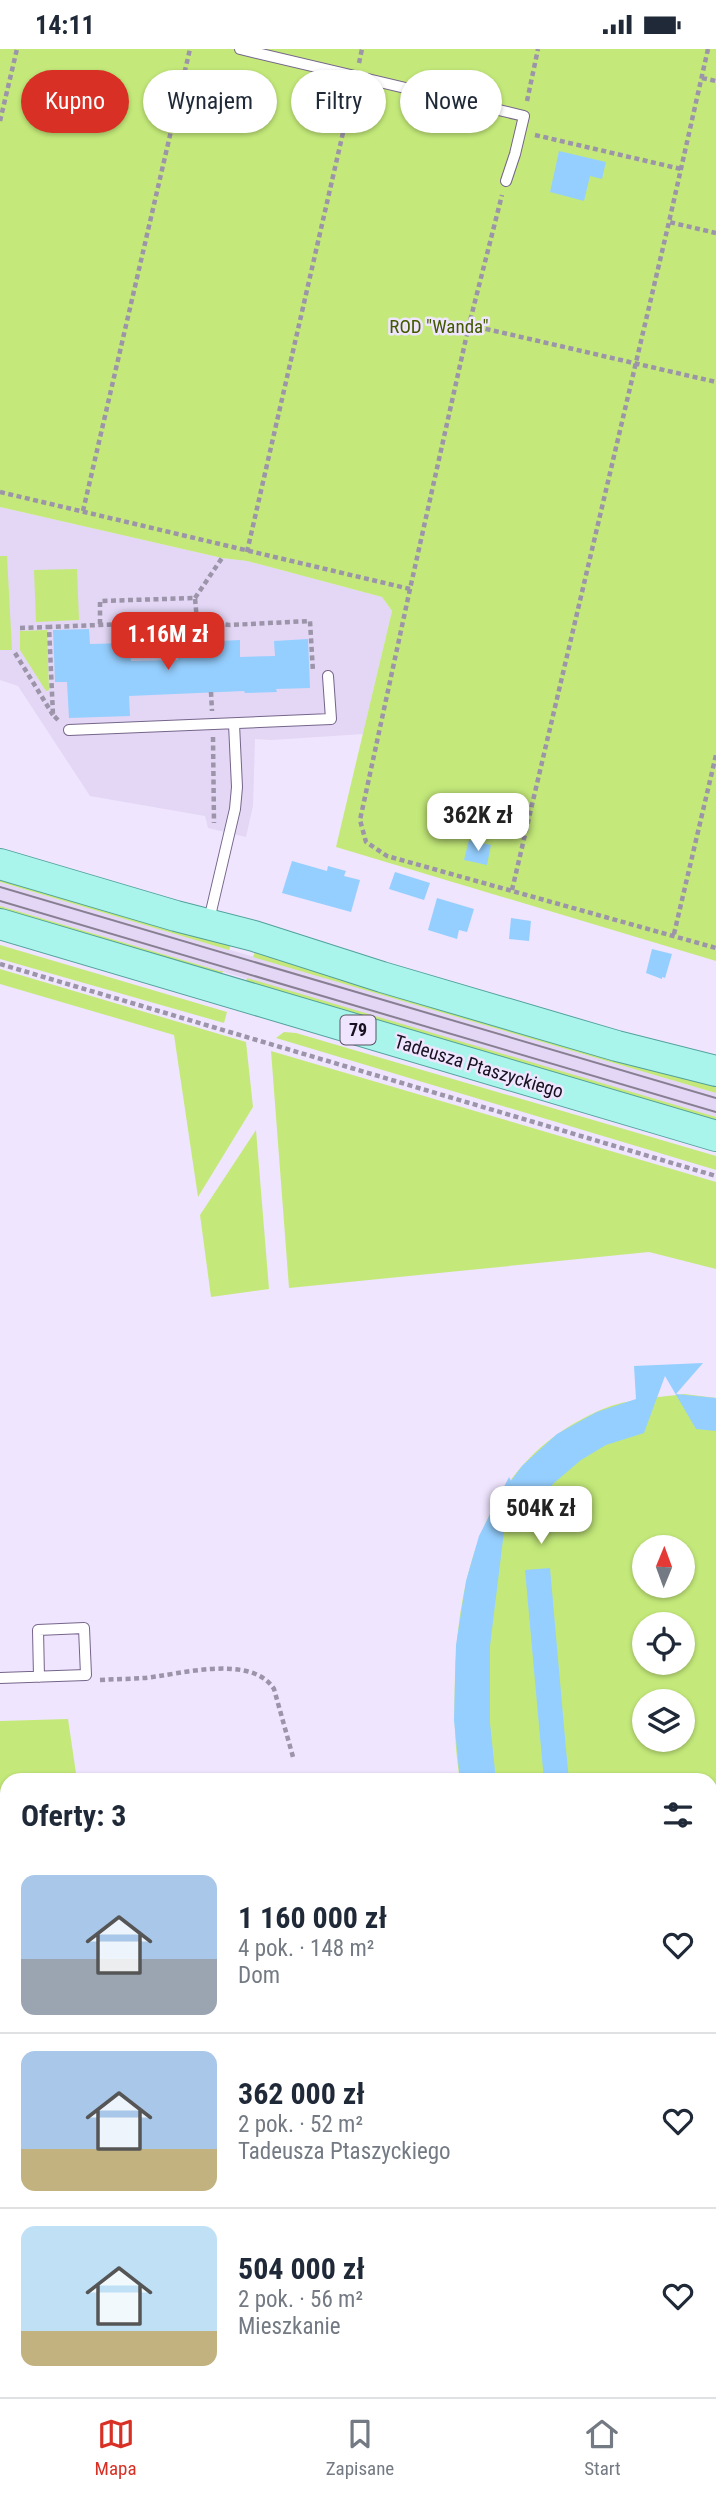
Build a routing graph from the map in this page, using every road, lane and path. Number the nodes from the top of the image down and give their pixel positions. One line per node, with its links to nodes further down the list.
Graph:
1 (17, 49): 13 (path)
2 (190, 49): 24 (path)
3 (240, 49): 7 (lane)
4 (362, 49): 8 (path)
5 (538, 49): 12 (path)
6 (708, 49): 9 (path)
7 (330, 70)
8 (357, 70)
9 (702, 78): 10 (path); 16 (path)
10 (716, 81)
11 (386, 83): 12 (lane)
12 (524, 116): 14 (lane)
13 (0, 121)
14 (520, 132): 16 (path); 17 (lane)
15 (343, 133): 25 (path)
16 (681, 169): 18 (path)
17 (506, 181): 20 (path)
18 (669, 222): 19 (path); 21 (path)
19 (716, 233)
20 (469, 325): 21 (path); 27 (path)
21 (636, 363): 22 (path); 45 (path)
22 (716, 382)
23 (0, 492): 24 (path)
24 (82, 511): 25 (path)
25 (247, 552): 27 (path)
26 (222, 558): 28 (path)
27 (410, 589): 45 (path)
28 (195, 598): 29 (path); 31 (path)
29 (197, 621): 30 (path); 36 (path)
30 (135, 623): 31 (path); 34 (path)
31 (100, 624): 32 (path)
32 (49, 627): 33 (path); 38 (path)
33 (20, 628)
34 (136, 652)
35 (15, 653): 38 (path)
36 (328, 676): 39 (lane)
37 (211, 692): 40 (path)
38 (53, 715): 41 (path)
39 (234, 724): 40 (lane); 47 (lane)
40 (213, 725): 41 (lane); 43 (path)
41 (69, 730)
42 (716, 755): 48 (path)
43 (214, 829)
44 (0, 864): 47 (main road)
45 (512, 890): 48 (path)
46 (0, 924): 52 (main road, Tadeusza Ptaszyckiego / 79)
47 (208, 924): 51 (main road)
48 (674, 935): 49 (path)
49 (716, 948)
50 (0, 964): 53 (path)
51 (716, 1071)
52 (716, 1136)
53 (716, 1176)
54 (86, 1675): 55 (lane); 55 (lane); 57 (path)
55 (39, 1677): 56 (lane)
56 (0, 1678)
57 (293, 1757)

